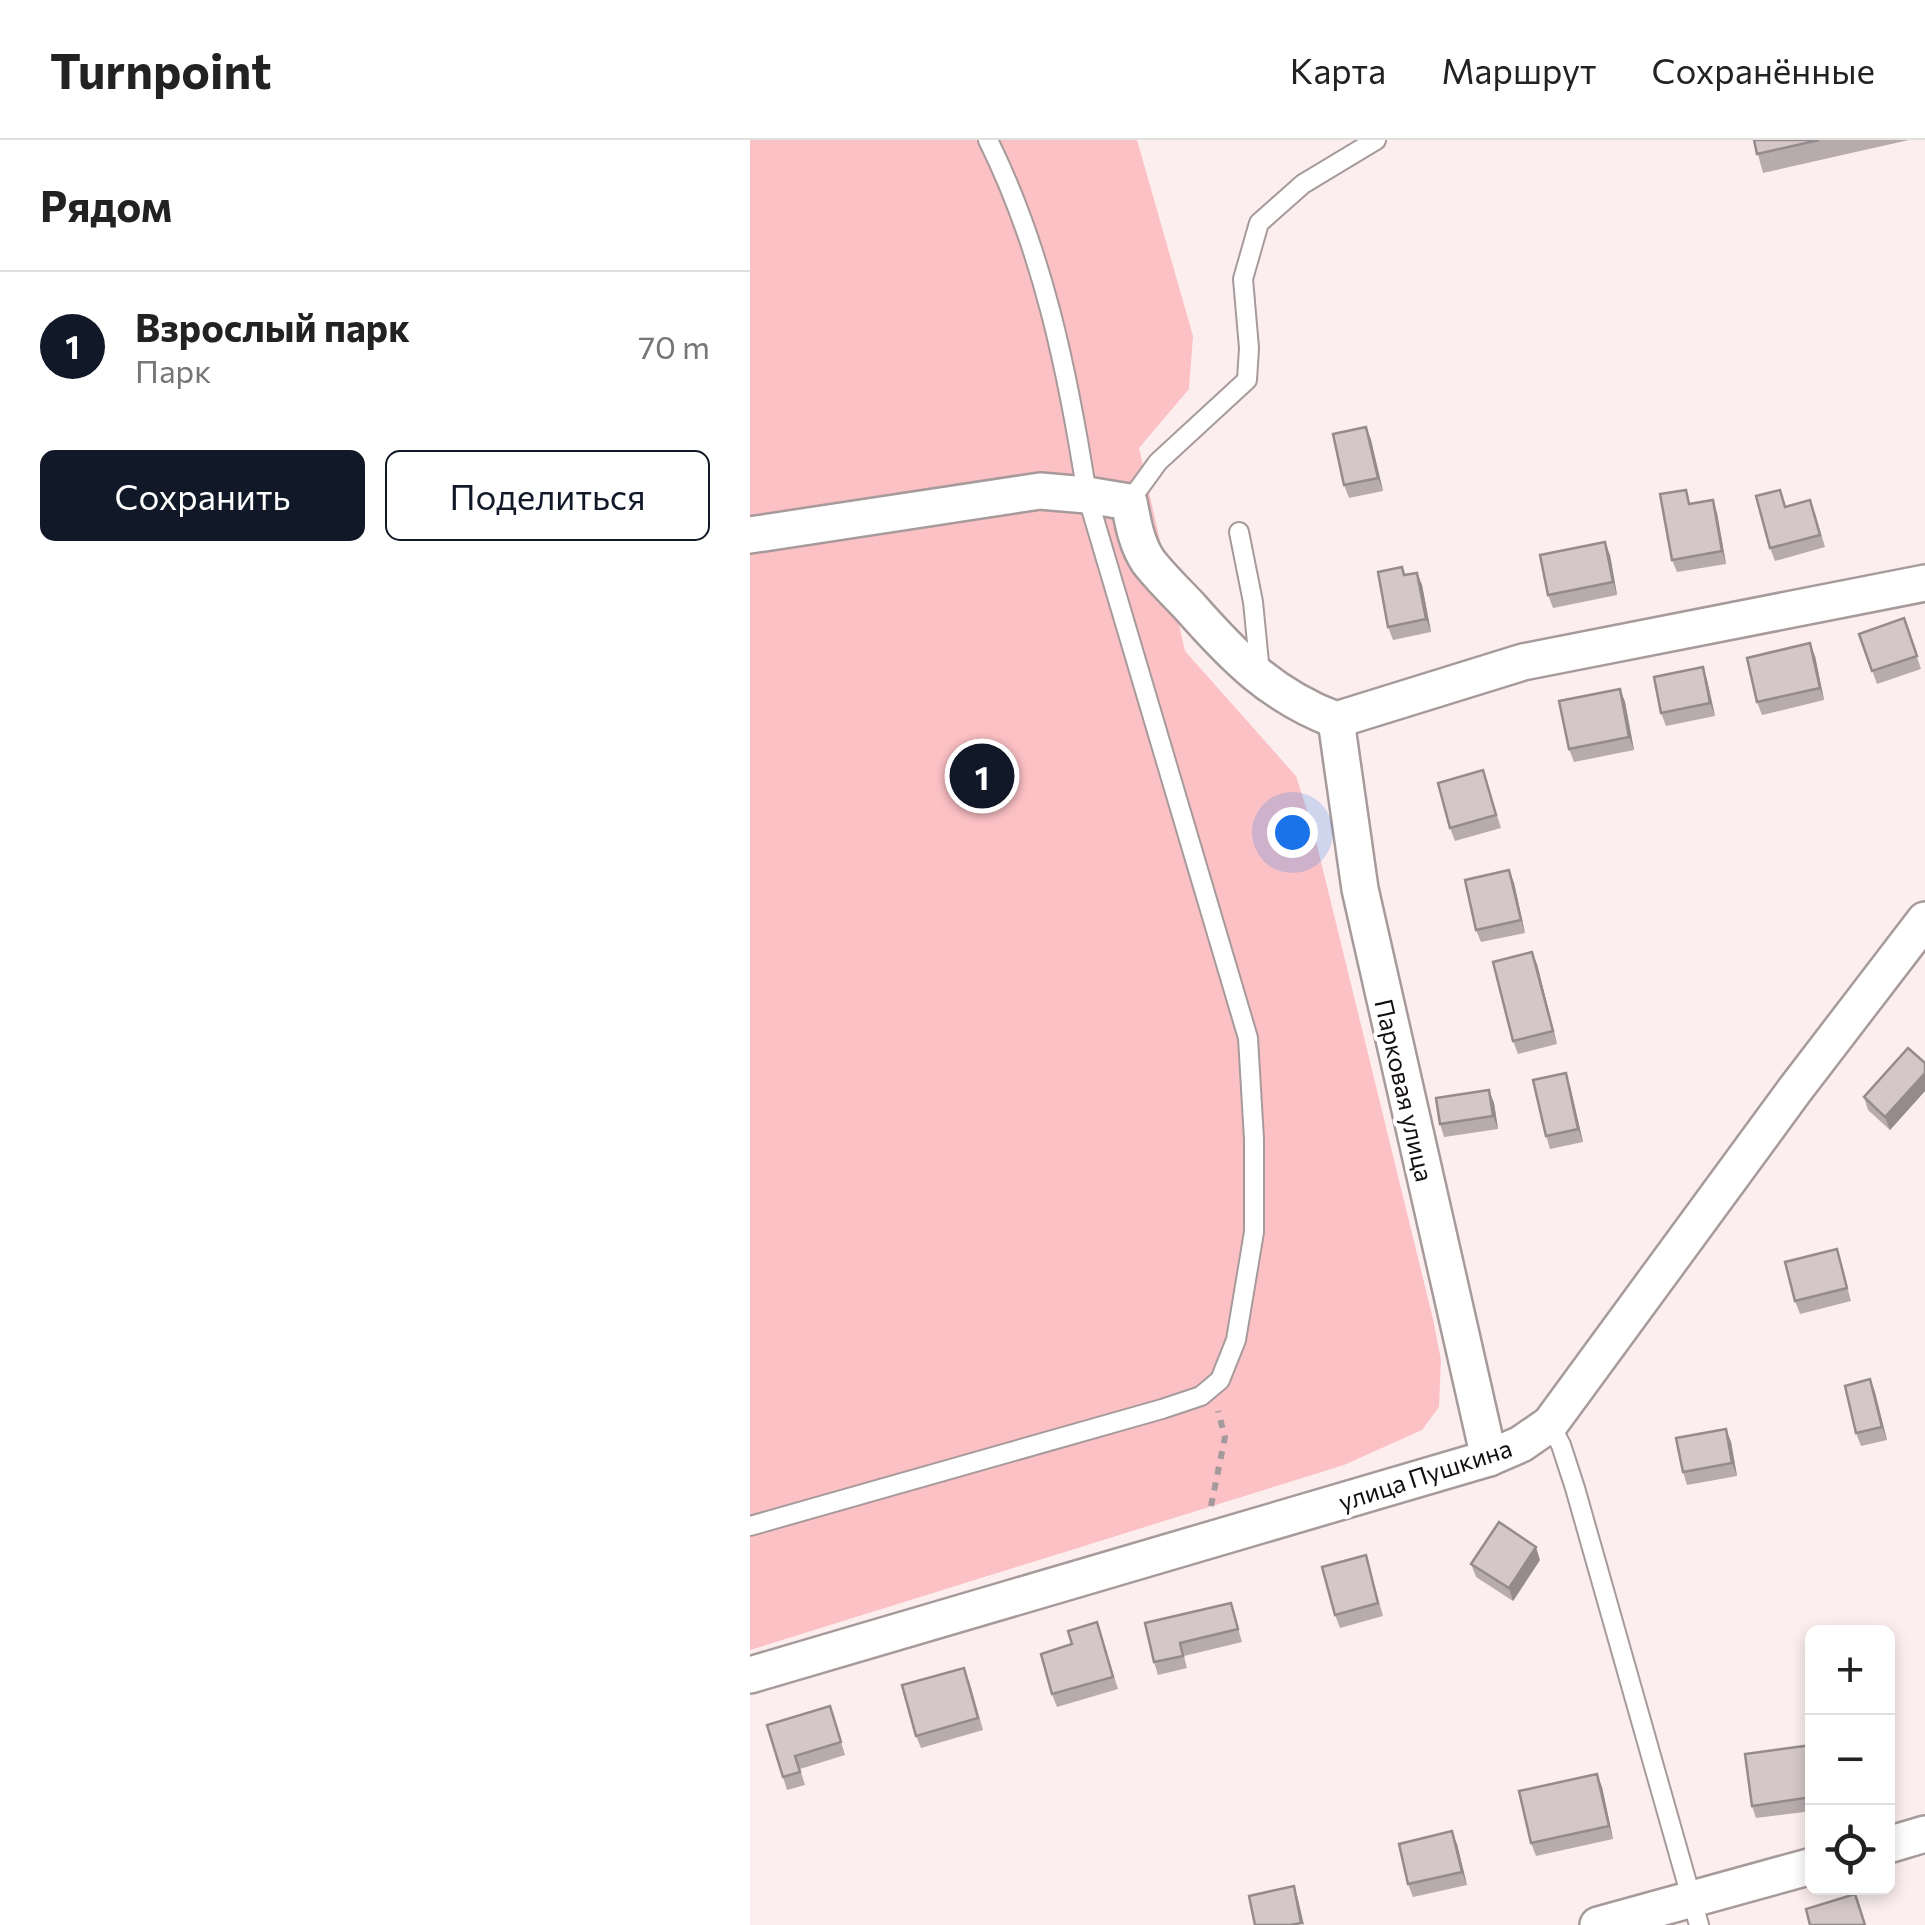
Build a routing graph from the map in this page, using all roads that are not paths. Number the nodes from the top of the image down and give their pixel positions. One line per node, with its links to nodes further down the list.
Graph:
1 (988, 140): 3 (lane)
2 (1376, 140): 4 (lane)
3 (1087, 495): 4 (street); 6 (street); 13 (lane)
4 (1129, 502): 8 (street)
5 (1239, 532): 8 (lane)
6 (750, 536)
7 (1925, 583): 9 (street)
8 (1261, 678): 9 (street)
9 (1336, 720): 12 (street, Парковая улица)
10 (1925, 920): 11 (street, улица Пушкина)
11 (1550, 1424): 12 (street, улица Пушкина); 18 (lane)
12 (1489, 1458): 14 (street, улица Пушкина)
13 (750, 1526)
14 (750, 1675)
15 (1925, 1834): 16 (street)
16 (1895, 1843)
17 (1805, 1869): 18 (street)
18 (1695, 1913): 19 (street)
19 (1598, 1925)

